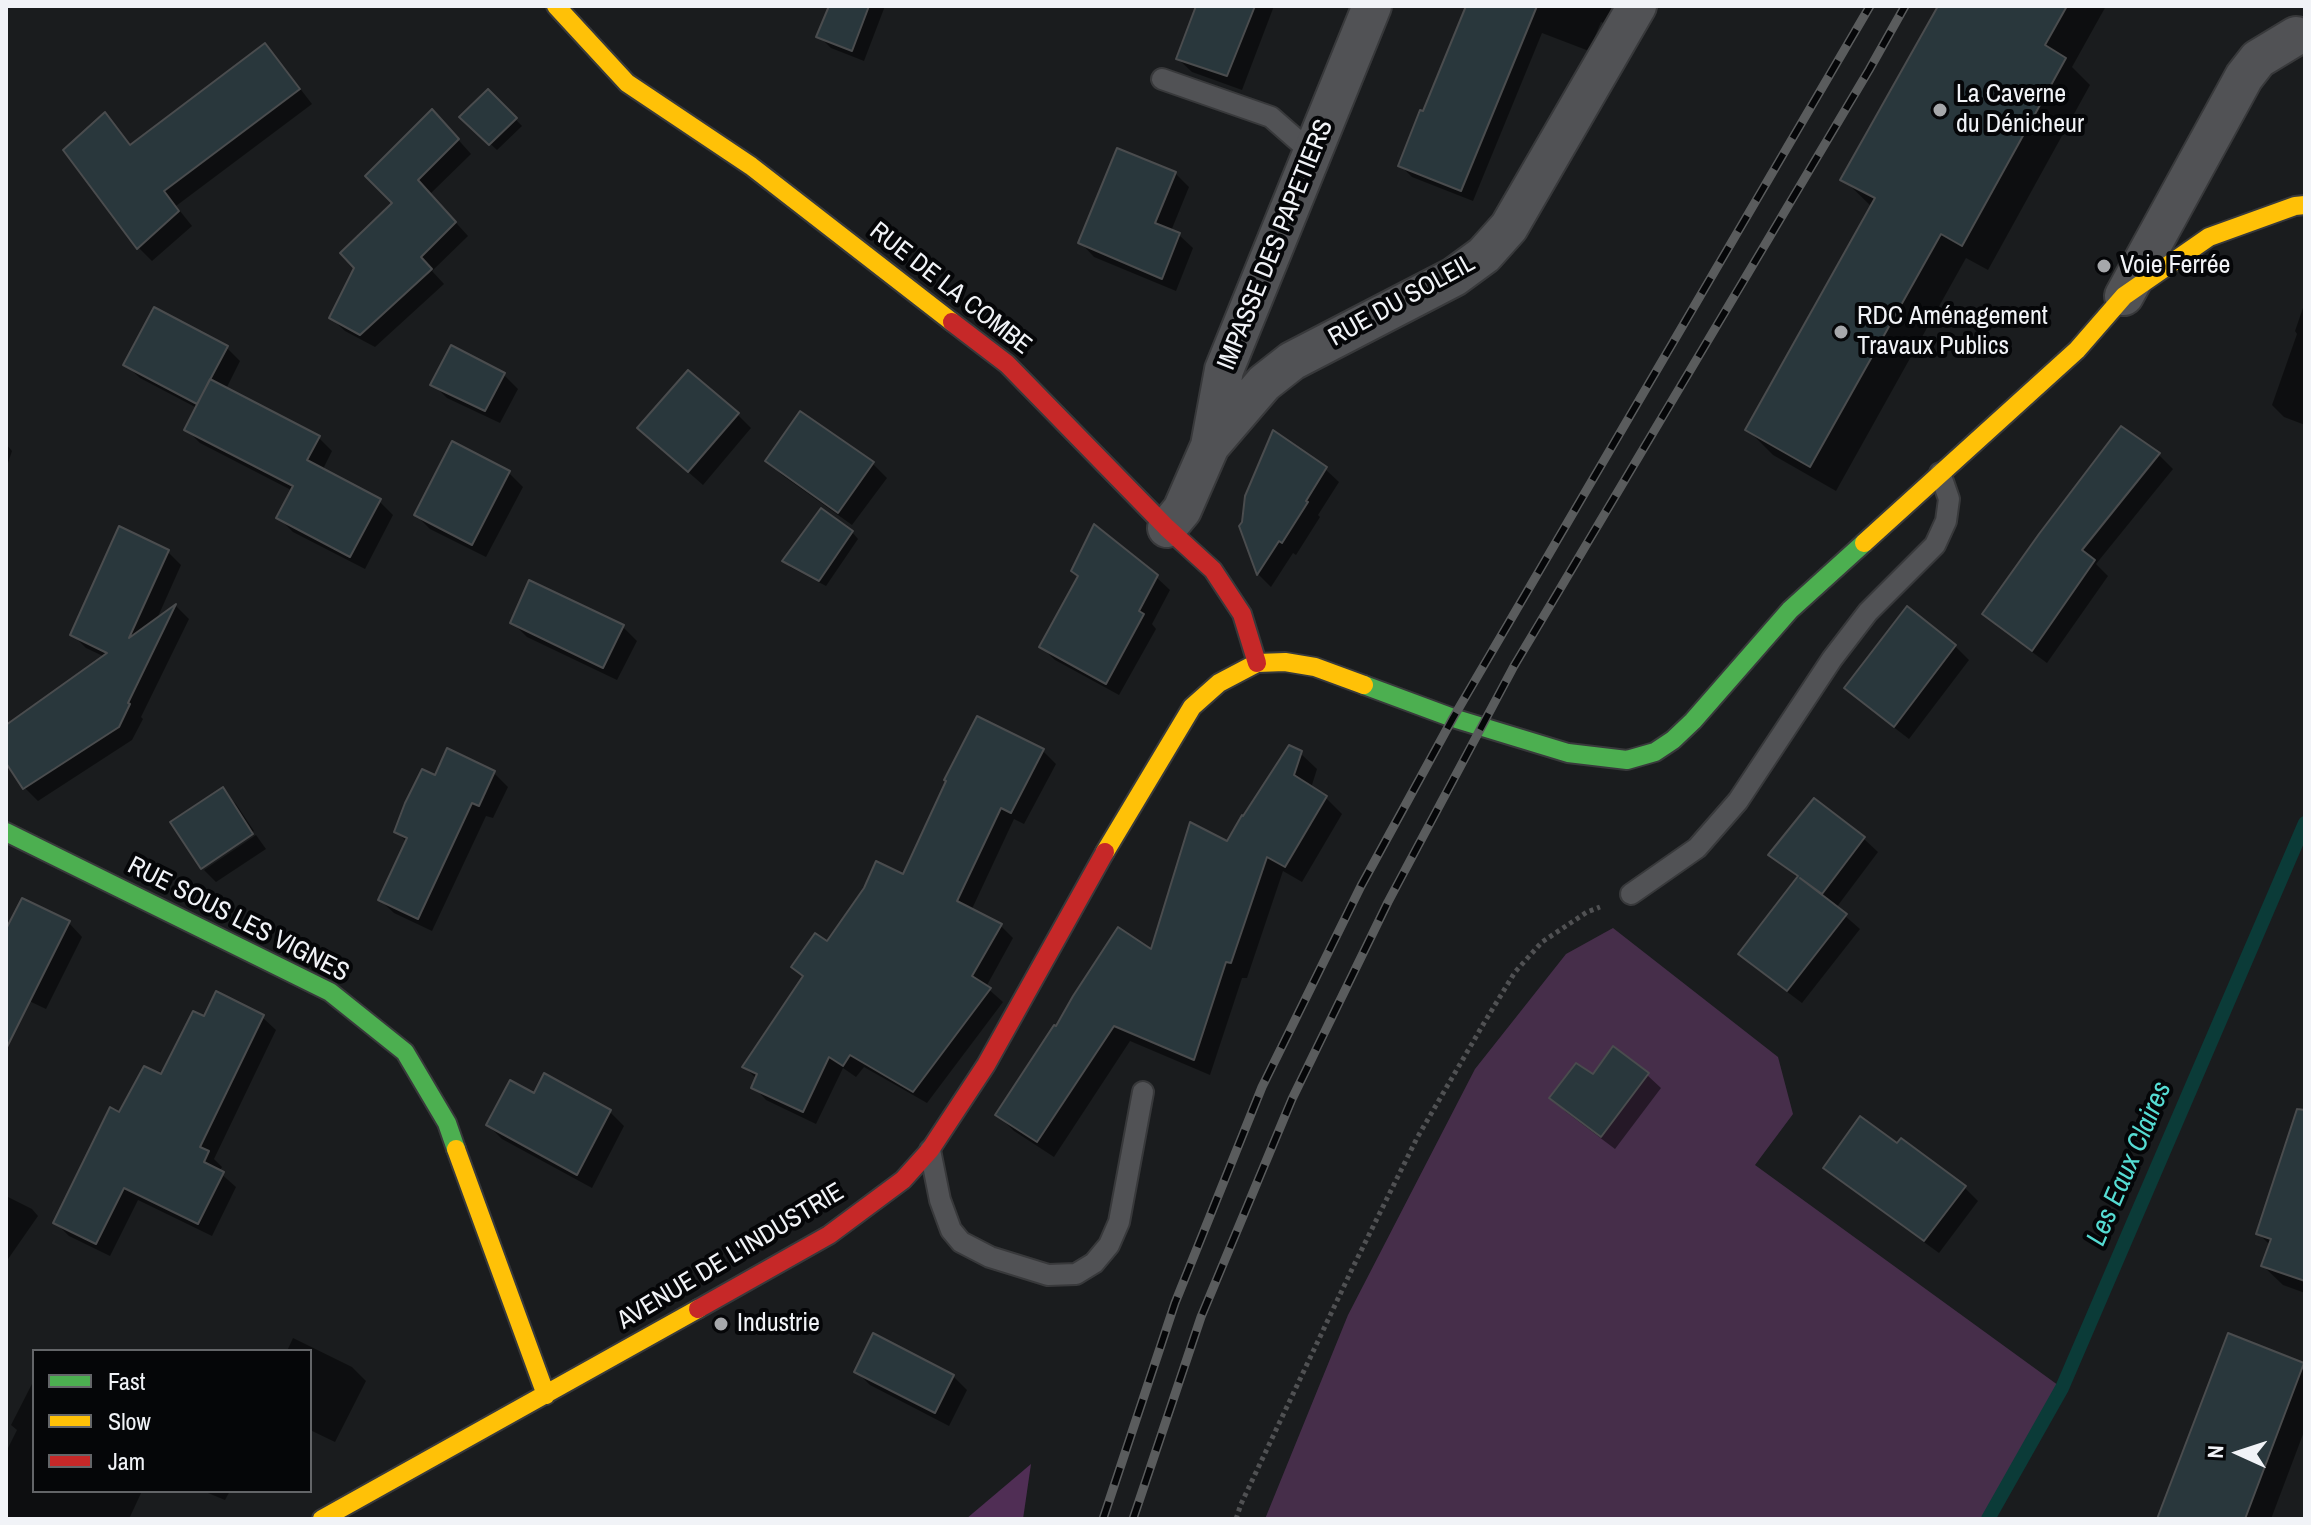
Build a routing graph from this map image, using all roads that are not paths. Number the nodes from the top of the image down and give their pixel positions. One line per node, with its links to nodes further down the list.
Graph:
1 (556, 6): 11 (street, RUE DE LA COMBE)
2 (1372, 6): 6 (street, IMPASSE DES PAPETIERS)
3 (1637, 6): 9 (street, RUE DU SOLEIL)
4 (2300, 34): 8 (street)
5 (1162, 79): 6 (lane)
6 (1312, 153): 9 (street, IMPASSE DES PAPETIERS)
7 (2305, 205): 8 (street)
8 (2124, 296): 10 (street)
9 (1210, 446): 11 (street, IMPASSE DES PAPETIERS)
10 (1940, 473): 12 (street); 14 (lane)
11 (1167, 528): 12 (street, RUE DE LA COMBE)
12 (1257, 663): 16 (street, AVENUE DE L'INDUSTRIE)
13 (6, 832): 17 (street, RUE SOUS LES VIGNES)
14 (1631, 894)
15 (1143, 1092): 16 (lane)
16 (930, 1150): 17 (street, AVENUE DE L'INDUSTRIE)
17 (546, 1395): 18 (street, AVENUE DE L'INDUSTRIE)
18 (322, 1519)

